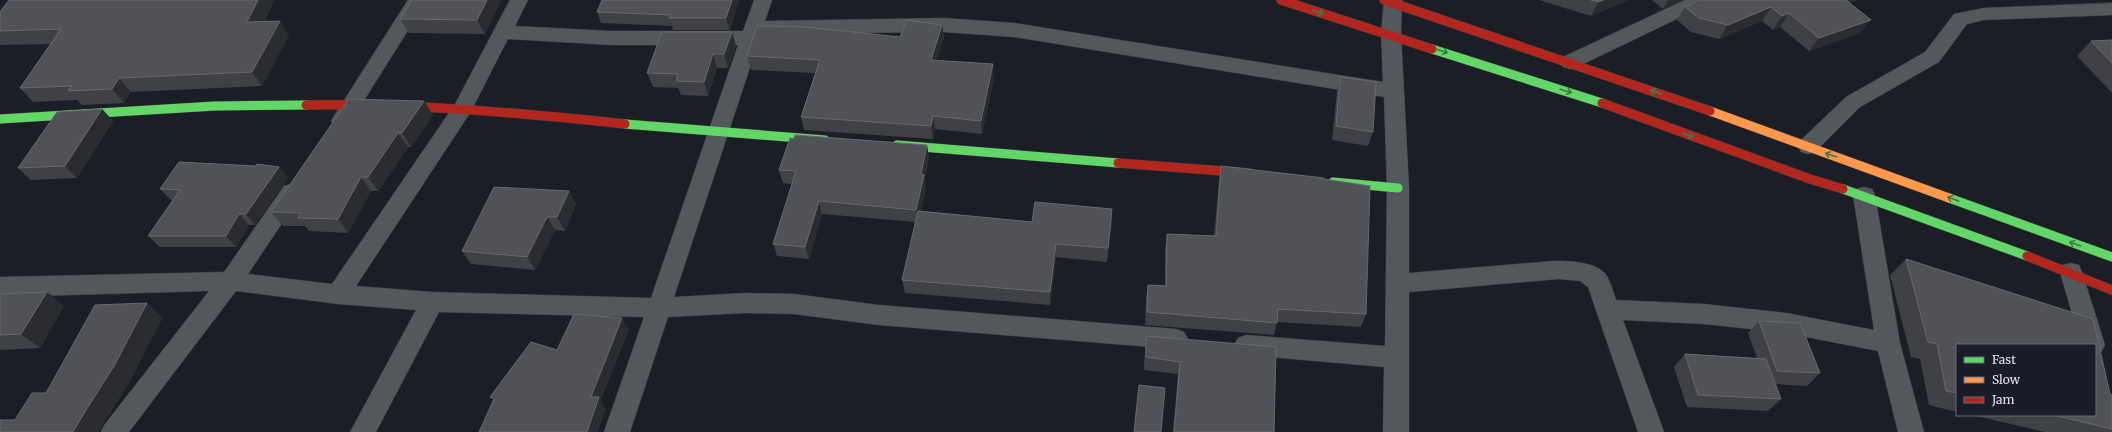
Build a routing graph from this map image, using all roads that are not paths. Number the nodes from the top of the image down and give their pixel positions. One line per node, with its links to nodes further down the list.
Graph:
1 (418, 0): 13 (street)
2 (520, 0): 8 (street)
3 (763, 0): 9 (street)
4 (1281, 0): 10 (main road, one-way to 10)
5 (1701, 0): 11 (street)
6 (1390, 1): 10 (street); 11 (main road)
7 (2112, 9): 20 (street)
8 (502, 32): 9 (street); 14 (street)
9 (752, 33): 12 (street); 16 (street)
10 (1391, 34): 12 (street); 25 (main road, one-way to 25)
11 (1570, 62): 20 (main road, one-way to 11)
12 (1393, 91): 24 (street)
13 (354, 104): 14 (main road); 15 (main road); 17 (street)
14 (463, 108): 16 (main road); 32 (street)
15 (0, 119)
16 (719, 133): 18 (main road); 34 (street)
17 (331, 137)
18 (836, 141)
19 (890, 145): 21 (main road)
20 (1808, 146): 26 (main road, one-way to 20)
21 (1255, 174)
22 (303, 176): 28 (street)
23 (1326, 181): 24 (main road)
24 (1398, 188): 29 (street)
25 (1864, 195): 27 (main road); 38 (street)
26 (2112, 257)
27 (2071, 272): 31 (main road); 39 (street)
28 (230, 281): 30 (street); 32 (street); 41 (street)
29 (1398, 283): 35 (street); 40 (street)
30 (0, 287)
31 (2112, 290)
32 (338, 294): 33 (street)
33 (432, 302): 34 (street); 42 (street)
34 (658, 308): 36 (street); 43 (street)
35 (1608, 309): 38 (street); 45 (street)
36 (1200, 341)
37 (1224, 343): 40 (street)
38 (1888, 343): 46 (street)
39 (2093, 344)
40 (1398, 358): 44 (street)
41 (114, 432)
42 (363, 432)
43 (617, 432)
44 (1396, 432)
45 (1651, 432)
46 (1911, 432)

